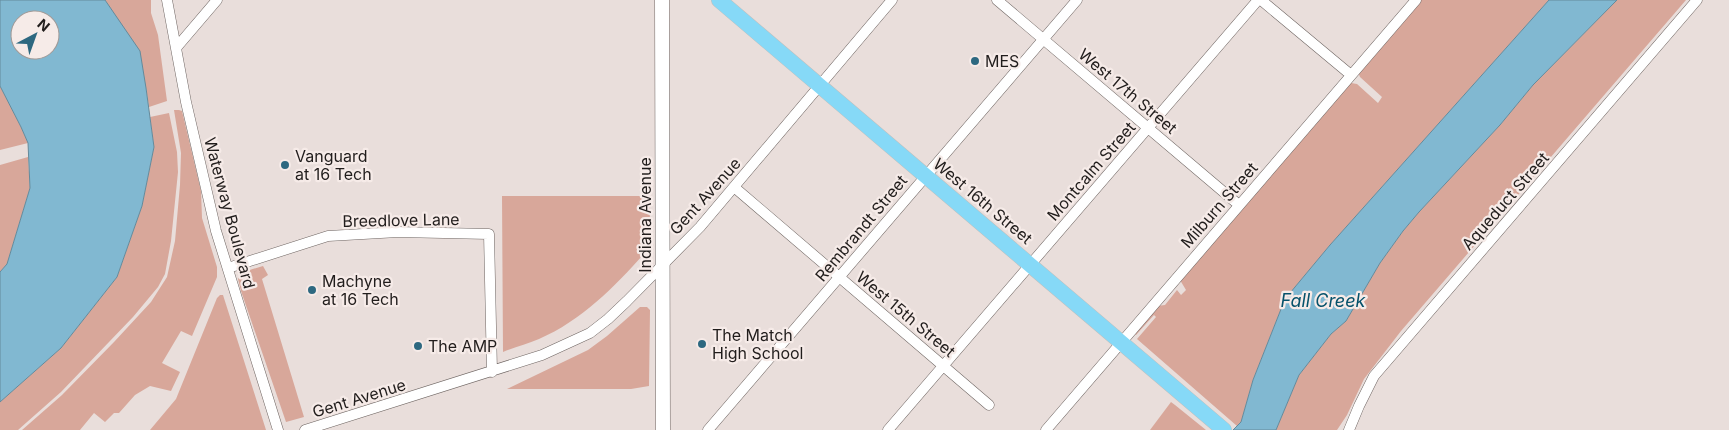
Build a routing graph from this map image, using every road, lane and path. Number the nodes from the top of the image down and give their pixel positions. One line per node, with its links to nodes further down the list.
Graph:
1 (167, 0): 12 (street, Waterway Boulevard)
2 (217, 0): 12 (street)
3 (662, 0): 19 (main road, Indiana Avenue)
4 (718, 0): 14 (main road, West 16th Street)
5 (892, 0): 14 (street, Gent Avenue)
6 (997, 0): 11 (street, West 17th Street)
7 (1077, 0): 11 (street, Rembrandt Street)
8 (1260, 0): 13 (street); 15 (street, Montcalm Street)
9 (1416, 0): 13 (street, Milburn Street)
10 (1697, 0): 34 (street, Aqueduct Street)
11 (1043, 39): 15 (street, West 17th Street); 16 (street, Rembrandt Street)
12 (176, 48): 21 (street, Waterway Boulevard)
13 (1351, 75): 18 (street, Milburn Street)
14 (818, 86): 16 (main road, West 16th Street); 17 (street, Gent Avenue)
15 (1148, 128): 18 (street, West 17th Street); 20 (street, Montcalm Street)
16 (925, 176): 20 (main road, West 16th Street); 22 (street, Rembrandt Street)
17 (734, 187): 19 (street, Gent Avenue); 22 (street, West 15th Street)
18 (1239, 205): 23 (street, Milburn Street)
19 (663, 264): 25 (street, Gent Avenue); 29 (main road, Indiana Avenue)
20 (1031, 264): 23 (main road, West 16th Street); 24 (street, Montcalm Street)
21 (228, 268): 25 (street, Breedlove Lane); 27 (street, Waterway Boulevard)
22 (839, 277): 24 (street, West 15th Street); 30 (street, Rembrandt Street)
23 (1121, 342): 32 (street, Milburn Street); 33 (main road, West 16th Street)
24 (944, 366): 26 (street, West 15th Street); 31 (street, Montcalm Street)
25 (492, 372): 28 (street, Gent Avenue)
26 (989, 405)
27 (278, 430)
28 (305, 430)
29 (662, 430)
30 (708, 430)
31 (888, 430)
32 (1046, 430)
33 (1224, 430)
34 (1348, 430)

